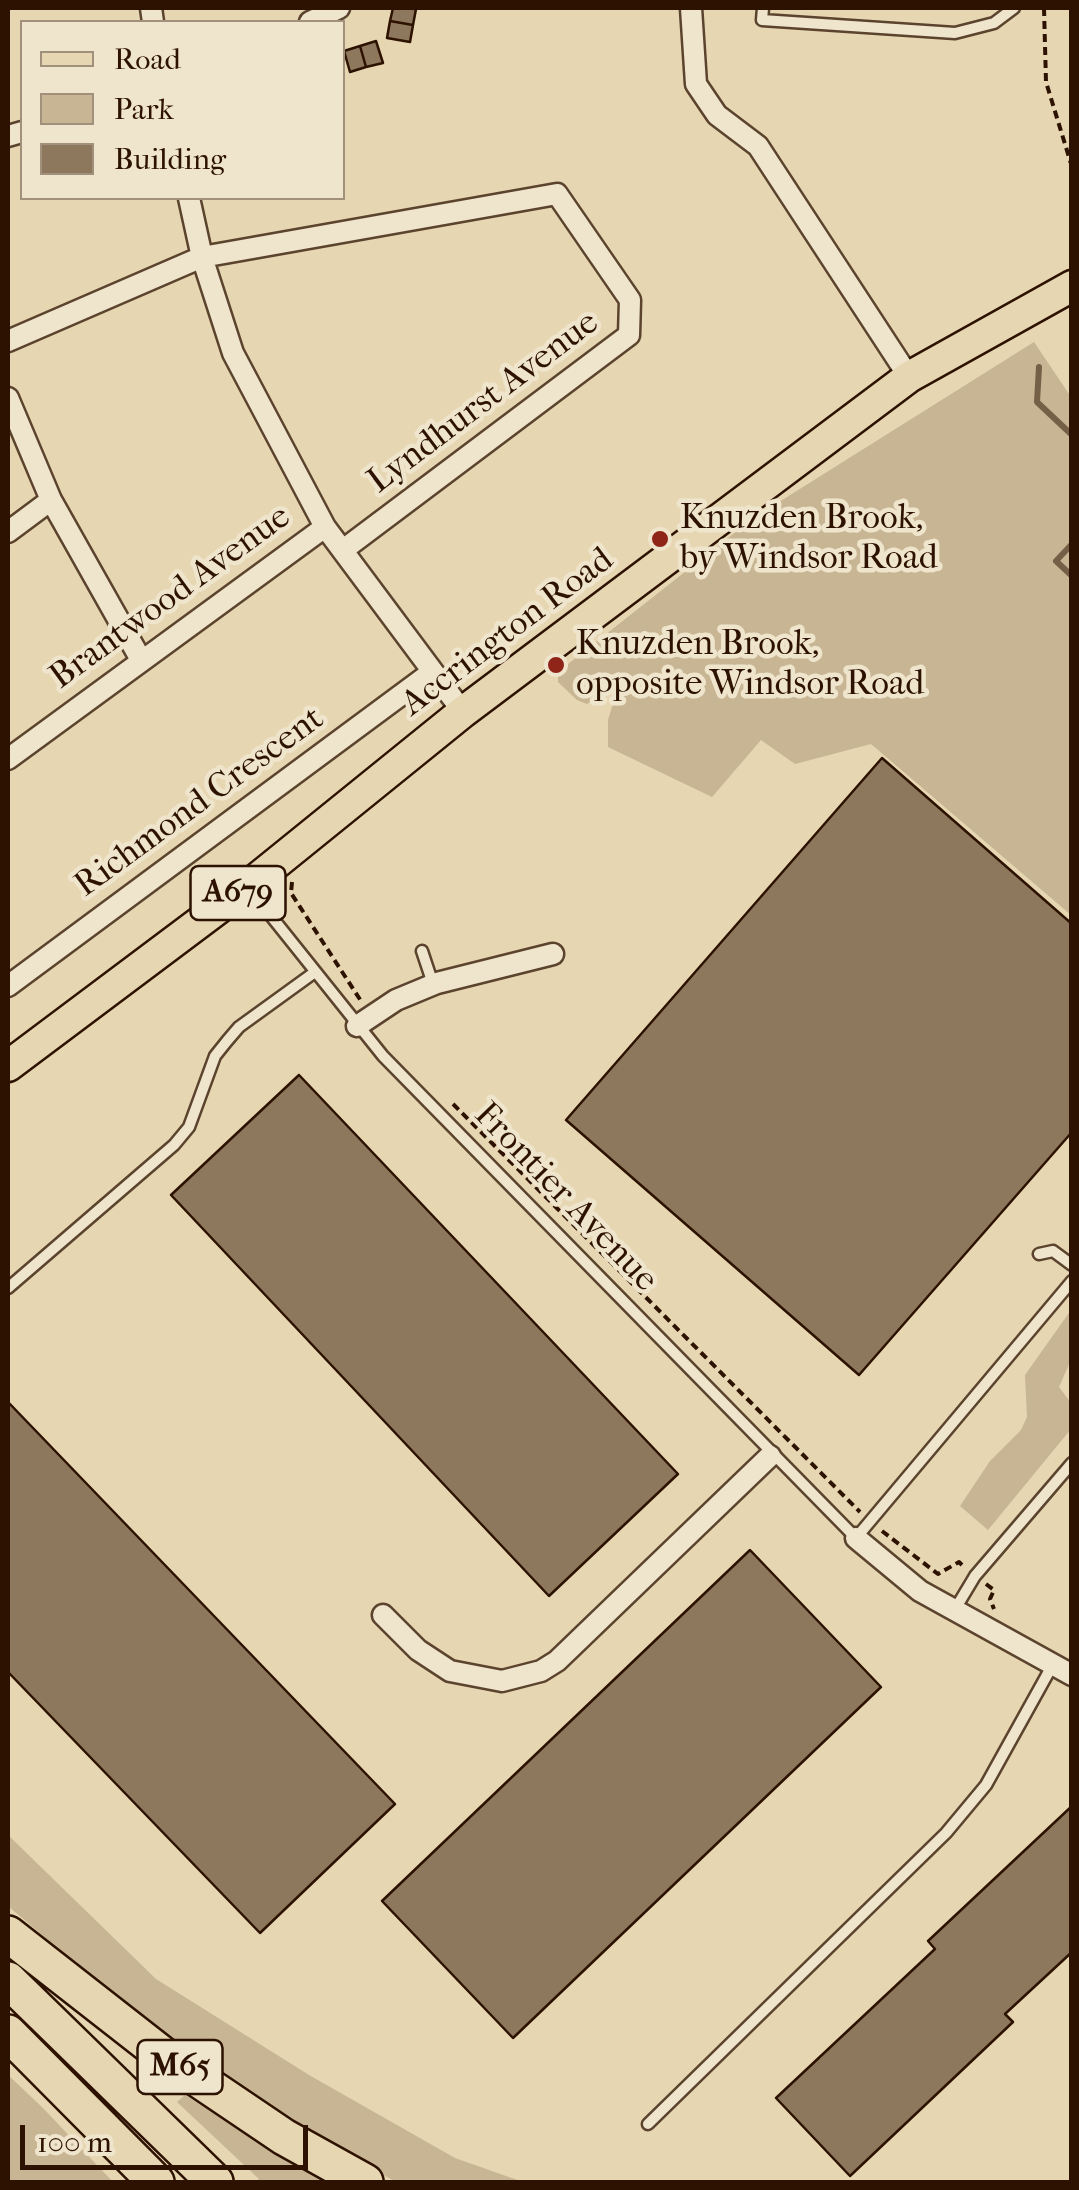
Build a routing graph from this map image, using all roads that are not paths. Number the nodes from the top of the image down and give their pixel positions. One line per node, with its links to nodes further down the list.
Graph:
1 (339, 8): 5 (street)
2 (691, 8): 10 (street)
3 (763, 8): 4 (lane)
4 (1014, 8)
5 (314, 20)
6 (189, 200): 7 (street)
7 (202, 256): 9 (street); 13 (street); 15 (street, Lyndhurst Avenue)
8 (1072, 286): 10 (main road, Accrington Road / A679)
9 (8, 341)
10 (909, 378): 18 (main road, Accrington Road / A679)
11 (8, 398): 12 (street)
12 (52, 500): 14 (street); 16 (street)
13 (325, 527): 15 (street); 16 (street, Brantwood Avenue)
14 (8, 532)
15 (342, 550): 17 (street)
16 (140, 658): 19 (street, Brantwood Avenue)
17 (432, 672): 18 (street); 25 (street, Richmond Crescent)
18 (463, 712): 20 (main road, Accrington Road / A679)
19 (8, 759)
20 (248, 886): 23 (lane, Frontier Avenue); 27 (main road, Accrington Road / A679)
21 (422, 951): 24 (lane)
22 (554, 954): 24 (street)
23 (315, 972): 26 (lane, Frontier Avenue); 31 (lane)
24 (433, 984): 26 (street)
25 (8, 986)
26 (363, 1022): 32 (lane, Frontier Avenue)
27 (8, 1066)
28 (1040, 1254): 29 (lane)
29 (1072, 1265)
30 (1072, 1281): 34 (lane)
31 (8, 1288)
32 (770, 1456): 34 (lane, Frontier Avenue); 36 (street)
33 (1072, 1464): 35 (lane)
34 (862, 1530): 35 (street)
35 (954, 1612): 37 (street)
36 (383, 1616)
37 (1062, 1670): 41 (lane)
38 (8, 1934): 44 (highway, M65)
39 (8, 1980): 43 (highway, M65)
40 (8, 2033): 42 (highway, M65)
41 (648, 2124)
42 (156, 2182)
43 (215, 2182)
44 (364, 2182)

